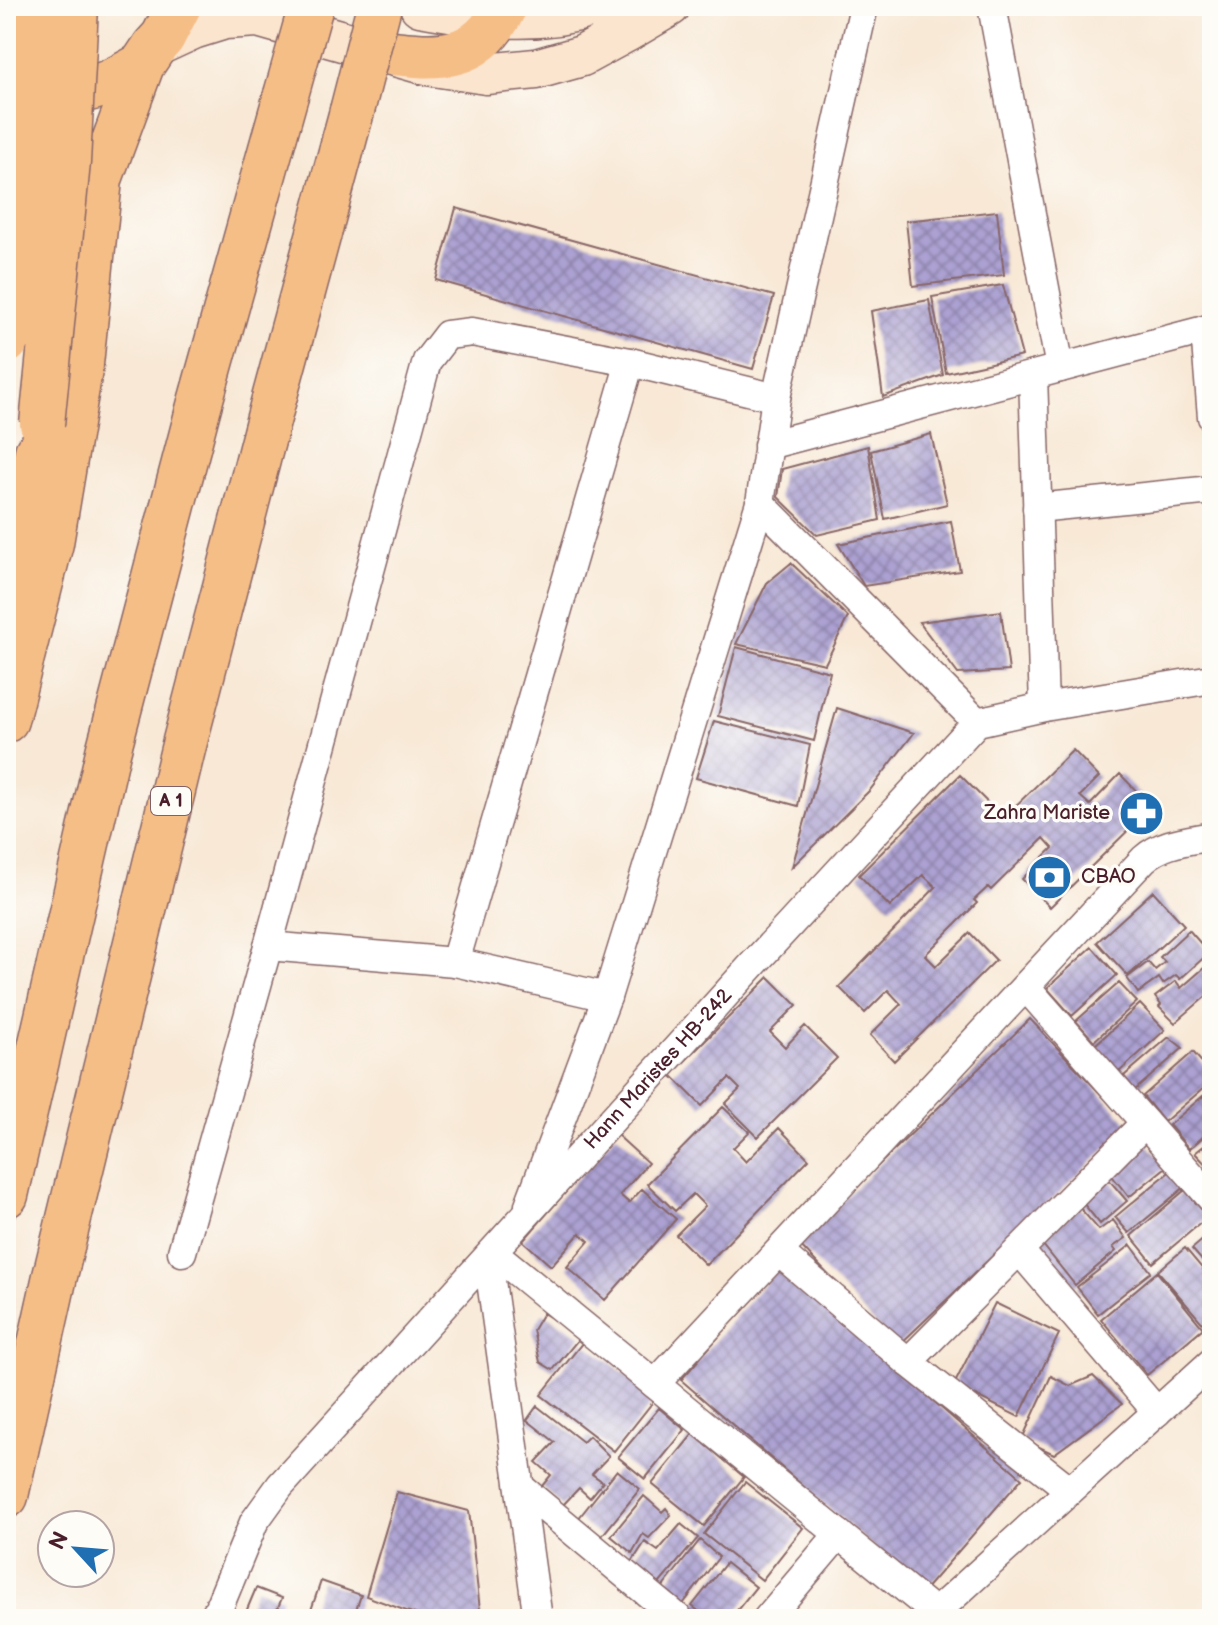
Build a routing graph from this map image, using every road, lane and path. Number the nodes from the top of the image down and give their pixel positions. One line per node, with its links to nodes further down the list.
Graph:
1 (33, 6): 16 (highway, bridge)
2 (76, 6): 26 (highway, bridge)
3 (179, 6): 13 (highway)
4 (311, 6): 37 (highway, bridge)
5 (379, 6): 50 (highway, A 1, bridge)
6 (420, 6): 11 (main road)
7 (596, 6): 11 (main road)
8 (670, 6): 12 (main road)
9 (864, 6): 20 (street)
10 (992, 6): 18 (street)
11 (502, 12): 12 (highway)
12 (383, 52): 13 (main road)
13 (148, 56): 14 (highway); 29 (highway)
14 (6, 84)
15 (1208, 329): 18 (street); 21 (street)
16 (6, 342)
17 (630, 362): 20 (street); 32 (street); 33 (street)
18 (1060, 368): 19 (street)
19 (1033, 375): 22 (street); 25 (street)
20 (776, 398): 22 (street)
21 (1212, 417)
22 (768, 445): 24 (street)
23 (1212, 490): 25 (street)
24 (760, 503): 30 (street); 35 (street)
25 (1037, 508): 28 (street)
26 (6, 606)
27 (1212, 679): 28 (street)
28 (1044, 707): 30 (street)
29 (6, 720)
30 (977, 722): 39 (street, Hann Maristes HB-242)
31 (1212, 836): 34 (street)
32 (268, 946): 33 (street); 41 (street)
33 (455, 962): 35 (street)
34 (1026, 987): 36 (street); 42 (street)
35 (607, 997): 39 (street)
36 (1145, 1123): 38 (street); 40 (street)
37 (6, 1195)
38 (1212, 1199)
39 (524, 1219): 43 (street, Hann Maristes HB-242)
40 (1019, 1250): 44 (street); 47 (street)
41 (182, 1252)
42 (779, 1252): 44 (street); 46 (street)
43 (491, 1256): 46 (street); 48 (street); 53 (street, Hann Maristes HB-242)
44 (908, 1362): 49 (street)
45 (1212, 1362): 47 (street)
46 (655, 1384): 51 (street)
47 (1157, 1412): 49 (street)
48 (520, 1487): 54 (street); 55 (street)
49 (1070, 1490): 52 (street)
50 (6, 1496)
51 (839, 1534): 52 (street); 56 (street)
52 (939, 1616)
53 (214, 1619)
54 (538, 1619)
55 (679, 1619)
56 (767, 1619)

